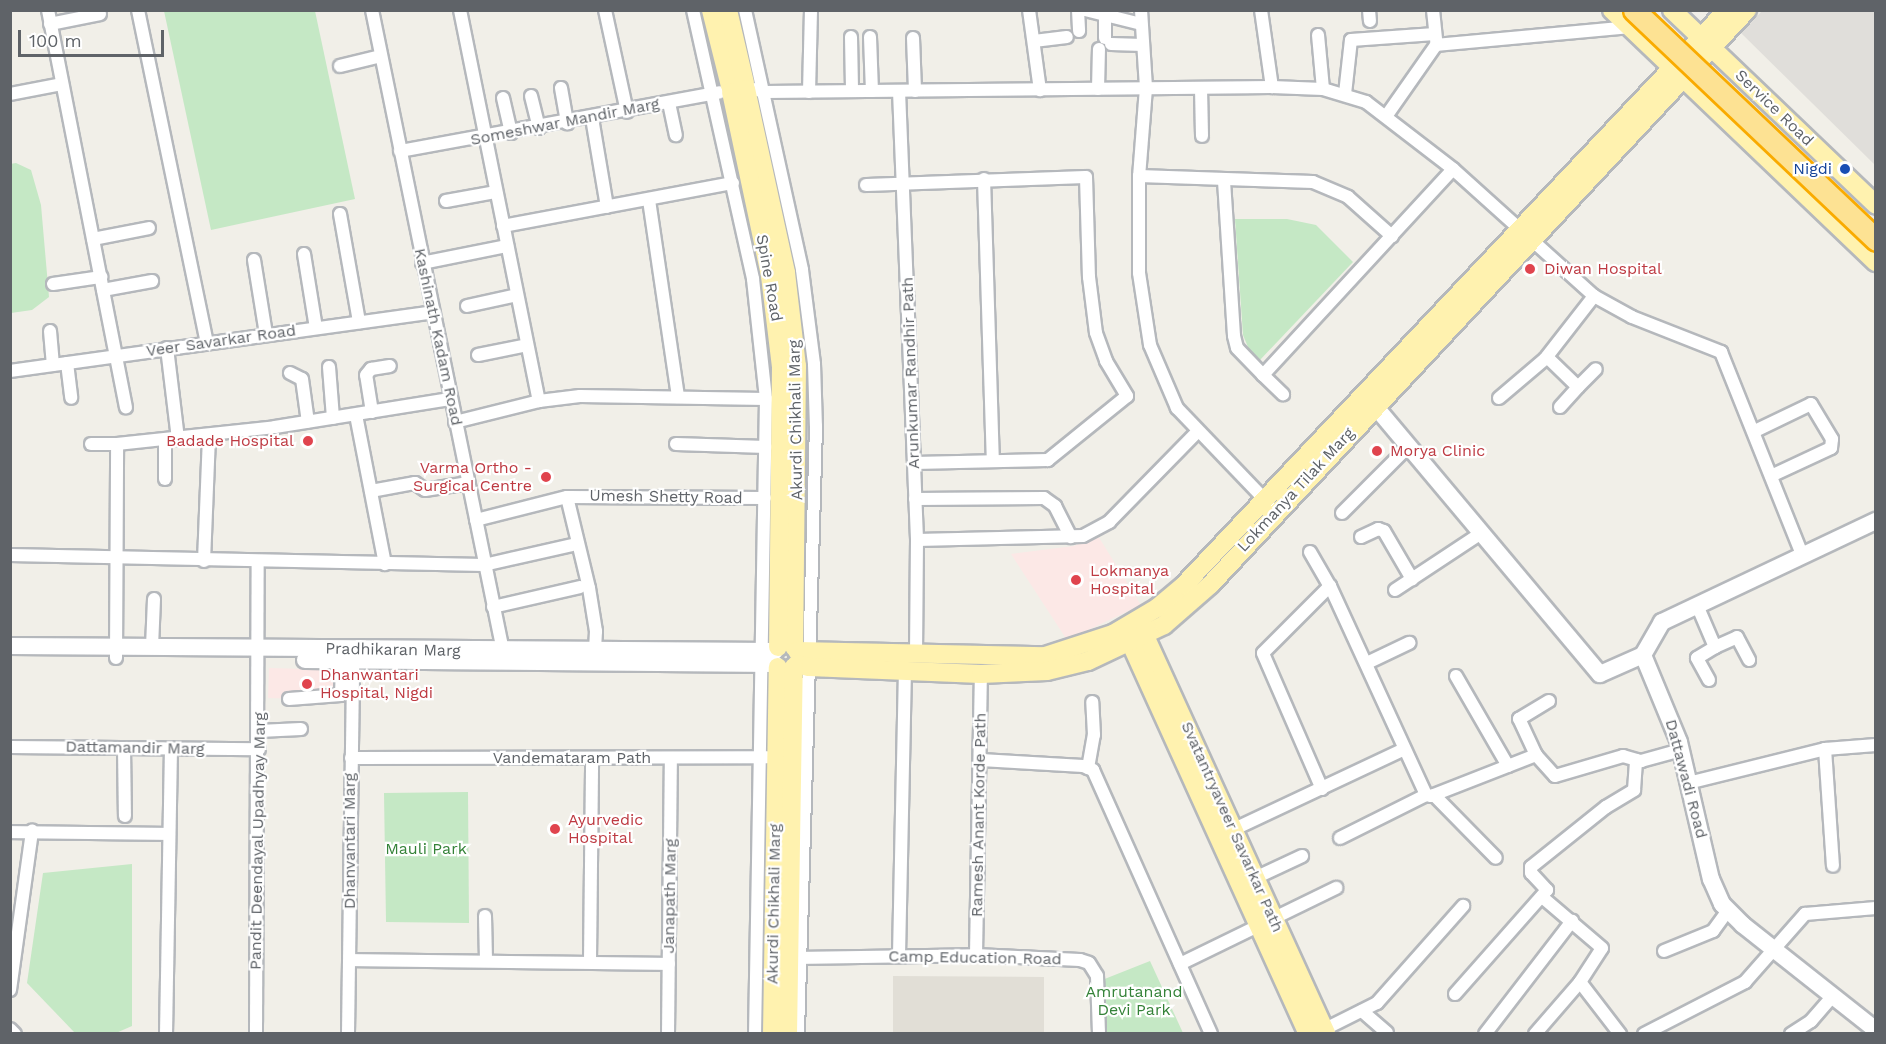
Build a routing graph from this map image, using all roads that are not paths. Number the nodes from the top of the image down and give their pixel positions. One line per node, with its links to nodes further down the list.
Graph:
1 (48, 10): 25 (street)
2 (138, 10): 108 (street)
3 (372, 10): 38 (street, Kashinath Kadam Road)
4 (460, 10): 69 (street)
5 (605, 10): 61 (street)
6 (693, 10): 44 (street)
7 (711, 10): 44 (main road, Akurdi Chikhali Marg)
8 (728, 10): 44 (main road, Akurdi Chikhali Marg)
9 (745, 10): 53 (street)
10 (811, 10): 54 (street)
11 (1029, 10): 34 (street)
12 (1078, 10): 27 (street)
13 (1086, 10): 23 (street)
14 (1141, 10): 26 (street)
15 (1261, 10): 42 (street)
16 (1432, 10): 33 (street)
17 (1612, 10): 24 (main road)
18 (1653, 10): 84 (highway)
19 (1727, 10): 35 (main road)
20 (1747, 10): 35 (main road)
21 (1674, 12): 35 (main road, Service Road)
22 (100, 14): 25 (street)
23 (1105, 15): 26 (street); 36 (street)
24 (1632, 19): 33 (street); 40 (main road); 90 (highway, bridge)
25 (50, 24): 41 (street)
26 (1141, 24): 37 (street)
27 (1079, 31)
28 (1318, 35): 48 (street)
29 (870, 37): 50 (street)
30 (1067, 37): 34 (street)
31 (850, 38): 55 (street)
32 (913, 38): 52 (street)
33 (1436, 39): 57 (street); 62 (street)
34 (1034, 41): 49 (street)
35 (1705, 43): 40 (main road, Lokmanya Tilak Marg); 81 (main road, Service Road)
36 (1105, 44): 37 (street); 47 (street)
37 (1143, 45): 45 (street)
38 (381, 56): 39 (street); 70 (street, Kashinath Kadam Road)
39 (340, 66)
40 (1678, 72): 87 (main road, Lokmanya Tilak Marg); 94 (main road)
41 (62, 84): 56 (street); 89 (street)
42 (1272, 87): 46 (street); 48 (street)
43 (561, 88): 64 (street)
44 (734, 88): 53 (street); 60 (street, Someshwar Mandir Marg); 76 (street); 194 (main road, Akurdi Chikhali Marg)
45 (1146, 88): 46 (street); 47 (street); 72 (street)
46 (1201, 88): 68 (street)
47 (1098, 89): 49 (street)
48 (1323, 89): 57 (street)
49 (1040, 90): 52 (street)
50 (872, 91): 51 (street); 55 (street)
51 (899, 91): 52 (street); 75 (street, Arunkumar Randhir Path)
52 (915, 91)
53 (765, 92): 54 (street); 194 (street)
54 (808, 92): 55 (street)
55 (852, 92)
56 (10, 94)
57 (1346, 94): 62 (street)
58 (531, 96): 65 (street)
59 (503, 98): 66 (street)
60 (669, 103): 61 (street, Someshwar Mandir Marg); 67 (street)
61 (627, 112): 63 (street, Someshwar Mandir Marg)
62 (1387, 115): 71 (street)
63 (592, 118): 64 (street, Someshwar Mandir Marg); 82 (street)
64 (567, 123): 65 (street, Someshwar Mandir Marg)
65 (539, 128): 66 (street, Someshwar Mandir Marg)
66 (511, 133): 69 (street, Someshwar Mandir Marg)
67 (676, 135)
68 (1202, 136)
69 (485, 138): 70 (street, Someshwar Mandir Marg); 78 (street)
70 (400, 151): 95 (street, Kashinath Kadam Road)
71 (1453, 169): 87 (street); 88 (street)
72 (1139, 176): 74 (street); 138 (street)
73 (984, 179): 75 (street); 148 (street); 148 (street)
74 (1224, 181): 88 (street); 121 (street)
75 (905, 182): 77 (street); 149 (street, Arunkumar Randhir Path)
76 (733, 183): 79 (street); 128 (street)
77 (866, 185)
78 (496, 192): 80 (street); 85 (street)
79 (649, 200): 82 (street); 124 (street)
80 (447, 201)
81 (1875, 206)
82 (607, 207): 85 (street)
83 (340, 214): 104 (street)
84 (1875, 224)
85 (503, 226): 91 (street)
86 (149, 228): 89 (street)
87 (1524, 235): 101 (street); 129 (main road, Lokmanya Tilak Marg)
88 (1392, 236): 121 (street)
89 (93, 239): 96 (street)
90 (1875, 240)
91 (507, 246): 95 (street); 100 (street)
92 (304, 254): 105 (street)
93 (254, 260): 107 (street)
94 (1875, 262)
95 (422, 263): 103 (street, Kashinath Kadam Road)
96 (101, 277): 98 (street); 99 (street)
97 (152, 281): 99 (street)
98 (53, 284)
99 (104, 290): 112 (street)
100 (517, 295): 102 (street); 109 (street)
101 (1594, 296): 113 (street); 139 (street)
102 (467, 306)
103 (432, 312): 104 (street, Veer Savarkar Road); 127 (street, Kashinath Kadam Road)
104 (359, 322): 105 (street, Veer Savarkar Road)
105 (316, 328): 107 (street, Veer Savarkar Road)
106 (50, 331): 115 (street)
107 (266, 334): 108 (street, Veer Savarkar Road)
108 (207, 343): 110 (street, Veer Savarkar Road)
109 (527, 345): 111 (street); 130 (street)
110 (167, 348): 112 (street, Veer Savarkar Road); 141 (street)
111 (478, 355)
112 (116, 356): 114 (street, Veer Savarkar Road); 131 (street)
113 (1547, 357): 122 (street); 126 (street)
114 (67, 363): 115 (street, Veer Savarkar Road); 125 (street)
115 (53, 365): 119 (street, Veer Savarkar Road)
116 (390, 366): 133 (street)
117 (329, 367): 135 (street)
118 (1596, 369): 122 (street)
119 (10, 371)
120 (290, 373): 136 (street)
121 (1263, 375): 123 (street)
122 (1578, 387): 132 (street)
123 (1283, 394)
124 (678, 397): 128 (street); 130 (street)
125 (71, 398)
126 (1499, 398)
127 (450, 399): 133 (street); 137 (street, Kashinath Kadam Road)
128 (766, 399): 147 (street)
129 (1369, 399): 146 (street); 157 (main road, Lokmanya Tilak Marg)
130 (538, 401): 137 (street)
131 (126, 407)
132 (1560, 407)
133 (372, 412): 134 (street)
134 (356, 415): 135 (street); 153 (street)
135 (333, 418): 136 (street)
136 (308, 422): 140 (street)
137 (455, 422): 152 (street, Kashinath Kadam Road)
138 (1198, 431): 157 (street); 162 (street)
139 (1755, 431): 150 (street); 150 (street)
140 (209, 435): 141 (street); 170 (street)
141 (178, 439): 142 (street)
142 (165, 440): 144 (street); 151 (street)
143 (91, 444): 144 (street)
144 (117, 444): 169 (street)
145 (676, 444): 147 (street)
146 (1409, 446): 158 (street); 161 (street)
147 (766, 447): 155 (street)
148 (993, 460): 149 (street)
149 (914, 463): 156 (street, Arunkumar Randhir Path)
150 (1772, 476): 168 (street)
151 (165, 479)
152 (468, 483): 153 (street); 159 (street, Kashinath Kadam Road)
153 (371, 491): 172 (street)
154 (567, 497): 155 (street, Umesh Shetty Road); 159 (street, Umesh Shetty Road); 187 (street, Umesh Shetty Road)
155 (765, 498): 194 (street)
156 (915, 499): 162 (street); 164 (street, Arunkumar Randhir Path)
157 (1270, 505): 181 (main road, Lokmanya Tilak Marg)
158 (1342, 513)
159 (476, 520): 173 (street, Kashinath Kadam Road)
160 (1875, 521): 168 (street)
161 (1480, 534): 174 (street); 190 (street)
162 (1071, 537): 164 (street)
163 (1361, 537): 174 (street)
164 (917, 540): 189 (street, Arunkumar Randhir Path)
165 (572, 545): 173 (street)
166 (1310, 552): 175 (street)
167 (10, 555): 169 (street)
168 (1802, 555): 179 (street)
169 (117, 559): 170 (street); 186 (street)
170 (204, 561): 171 (street)
171 (258, 562): 172 (street); 188 (street, Pandit Deendayal Upadhyay Marg)
172 (385, 564): 173 (street)
173 (484, 564): 180 (street, Kashinath Kadam Road)
174 (1412, 579): 177 (street)
175 (1330, 586): 196 (street); 224 (street)
176 (580, 587): 180 (street)
177 (1395, 590)
178 (154, 599): 184 (street)
179 (1698, 605): 185 (street); 190 (street)
180 (493, 607): 193 (street, Kashinath Kadam Road)
181 (1134, 632): 189 (main road, Lokmanya Tilak Marg); 198 (main road, Lokmanya Tilak Marg); 229 (main road, Svatantryaveer Savarkar Path)
182 (1408, 643): 196 (street)
183 (10, 646): 186 (street, Pradhikaran Marg)
184 (152, 647): 186 (street, Pradhikaran Marg); 188 (street, Pradhikaran Marg)
185 (1715, 647): 195 (street); 200 (street)
186 (116, 652): 188 (street, Pradhikaran Marg); 191 (street, Pradhikaran Marg)
187 (596, 652): 193 (street, Pradhikaran Marg); 194 (street, Pradhikaran Marg)
188 (260, 654): 192 (street, Pradhikaran Marg); 205 (street, Pandit Deendayal Upadhyay Marg)
189 (916, 654): 194 (main road, Lokmanya Tilak Marg)
190 (1643, 655): 213 (street, Dattawadi Road)
191 (10, 657)
192 (350, 657): 193 (street, Pradhikaran Marg); 201 (street); 216 (street, Dhanvantari Marg)
193 (504, 657): 194 (street, Pradhikaran Marg)
194 (786, 658): 197 (main road, Lokmanya Tilak Marg); 215 (main road, Akurdi Chikhali Marg); 215 (street); 248 (street)
195 (1749, 660)
196 (1366, 663): 211 (street)
197 (905, 670): 198 (main road, Lokmanya Tilak Marg); 246 (street)
198 (981, 674): 219 (street, Ramesh Anant Korde Path)
199 (1456, 676): 221 (street)
200 (1708, 680)
201 (290, 699)
202 (1550, 700): 214 (street)
203 (1092, 702): 222 (street)
204 (301, 729): 205 (street)
205 (259, 731): 210 (street, Pandit Deendayal Upadhyay Marg)
206 (1875, 745): 212 (street)
207 (10, 747): 208 (street, Dattamandir Marg)
208 (124, 748): 209 (street, Dattamandir Marg); 226 (street)
209 (171, 748): 210 (street, Dattamandir Marg); 230 (street)
210 (259, 749): 265 (street, Pandit Deendayal Upadhyay Marg)
211 (1404, 749): 224 (street); 225 (street)
212 (1826, 749): 223 (street); 234 (street)
213 (1681, 750): 220 (street); 223 (street, Dattawadi Road)
214 (1536, 755): 220 (street); 221 (street)
215 (776, 757): 218 (street, Vandemataram Path); 248 (main road, Akurdi Chikhali Marg); 268 (street); 269 (main road, Akurdi Chikhali Marg)
216 (351, 758): 217 (street, Vandemataram Path); 249 (street, Dhanvantari Marg)
217 (592, 758): 218 (street, Vandemataram Path); 251 (street)
218 (671, 758): 252 (street, Janapath Marg)
219 (981, 760): 222 (street); 247 (street, Ramesh Anant Korde Path)
220 (1636, 760): 237 (street)
221 (1509, 765): 225 (street)
222 (1088, 768): 253 (street)
223 (1688, 783): 240 (street, Dattawadi Road)
224 (1322, 789): 229 (street)
225 (1430, 795): 231 (street); 233 (street)
226 (125, 816)
227 (32, 831): 228 (street); 230 (street); 255 (street)
228 (10, 832)
229 (1226, 833): 235 (main road, Svatantryaveer Savarkar Path); 243 (main road, Svatantryaveer Savarkar Path)
230 (168, 834): 264 (street)
231 (1340, 838)
232 (1302, 856): 235 (street)
233 (1496, 858)
234 (1833, 866)
235 (1255, 878): 243 (main road, Svatantryaveer Savarkar Path)
236 (1336, 888): 243 (street)
237 (1542, 897): 242 (street); 256 (street)
238 (1463, 906): 258 (street)
239 (1875, 908): 244 (street)
240 (1728, 910): 244 (street, Dattawadi Road); 245 (street)
241 (485, 916): 250 (street)
242 (1572, 921): 254 (street); 274 (street)
243 (1266, 923): 253 (street); 261 (main road, Svatantryaveer Savarkar Path)
244 (1776, 950): 257 (street, Dattawadi Road); 277 (street)
245 (1664, 951)
246 (899, 955): 247 (street, Camp Education Road); 248 (street, Camp Education Road)
247 (976, 955): 272 (street, Camp Education Road)
248 (794, 958): 270 (main road, Akurdi Chikhali Marg); 271 (street)
249 (350, 960): 250 (street); 266 (street, Dhanvantari Marg)
250 (486, 961): 251 (street)
251 (590, 961): 252 (street)
252 (669, 964): 267 (street, Janapath Marg)
253 (1180, 964): 273 (street)
254 (1580, 982): 275 (street); 276 (street)
255 (10, 990)
256 (1455, 994)
257 (1833, 996): 259 (street, Dattawadi Road); 278 (street)
258 (1362, 1011): 261 (street); 262 (street)
259 (1866, 1028)
260 (10, 1029): 263 (street)
261 (1318, 1033)
262 (1387, 1033)
263 (15, 1034)
264 (166, 1034)
265 (256, 1034)
266 (348, 1034)
267 (668, 1034)
268 (755, 1034)
269 (772, 1034)
270 (788, 1034)
271 (798, 1034)
272 (1099, 1034)
273 (1211, 1034)
274 (1485, 1034)
275 (1535, 1034)
276 (1620, 1034)
277 (1644, 1034)
278 (1791, 1034)

